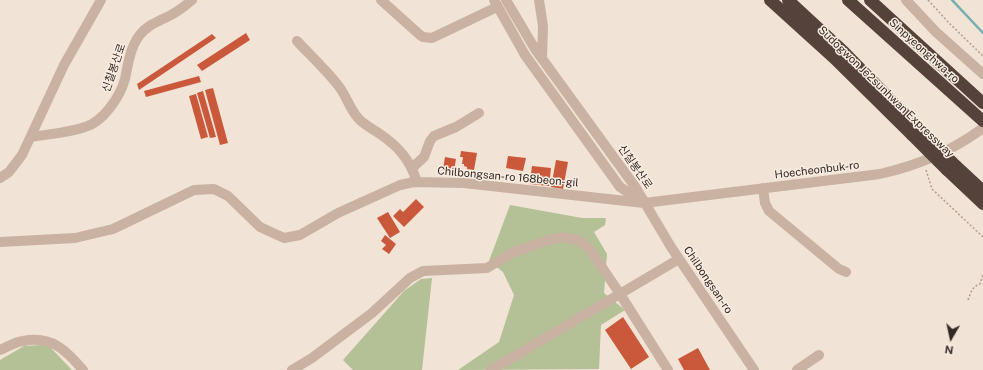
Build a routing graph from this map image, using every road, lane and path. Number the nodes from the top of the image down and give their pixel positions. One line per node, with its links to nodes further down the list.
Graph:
1 (101, 0): 21 (street)
2 (192, 0): 21 (street, 신칠봉산로)
3 (381, 0): 12 (street, 신칠봉산로)
4 (506, 0): 15 (street, 신칠봉산로)
5 (538, 0): 15 (street)
6 (770, 0): 20 (highway, Sudogwon Je2sunhwan Expressway)
7 (788, 0): 20 (highway, Sudogwon Je2sunhwan Expressway)
8 (848, 0): 19 (highway, Sinpyeonghwa-ro)
9 (870, 0): 17 (highway, Sinpyeonghwa-ro)
10 (906, 0): 16 (street)
11 (928, 0): 14 (path)
12 (495, 3): 29 (street, 신칠봉산로)
13 (297, 41): 23 (street)
14 (983, 56)
15 (542, 59): 29 (street, 신칠봉산로)
16 (983, 74)
17 (983, 103)
18 (478, 113): 23 (street)
19 (983, 123): 22 (street, Hoecheonbuk-ro)
20 (916, 133): 24 (highway, Sudogwon Je2sunhwan Expressway, bridge)
21 (31, 138): 25 (street)
22 (923, 161): 27 (street, Hoecheonbuk-ro); 31 (path)
23 (412, 168): 26 (street)
24 (952, 168): 28 (highway, Sudogwon Je2sunhwan Expressway); 30 (highway, Sudogwon Je2sunhwan Expressway)
25 (0, 178)
26 (417, 182): 29 (street, Chilbongsan-ro 168beon-gil); 32 (street, Chilbongsan-ro 168beon-gil)
27 (763, 188): 29 (street, Hoecheonbuk-ro); 34 (street)
28 (983, 191)
29 (644, 203): 33 (street, Chilbongsan-ro)
30 (983, 204)
31 (983, 236)
32 (0, 242)
33 (679, 259): 36 (street); 44 (street, Chilbongsan-ro)
34 (846, 272)
35 (983, 274): 37 (path)
36 (620, 294): 41 (street); 42 (street); 43 (street)
37 (968, 300)
38 (0, 350): 40 (street)
39 (819, 355): 45 (street)
40 (83, 370)
41 (292, 370)
42 (491, 370)
43 (668, 370)
44 (754, 370)
45 (797, 370)

